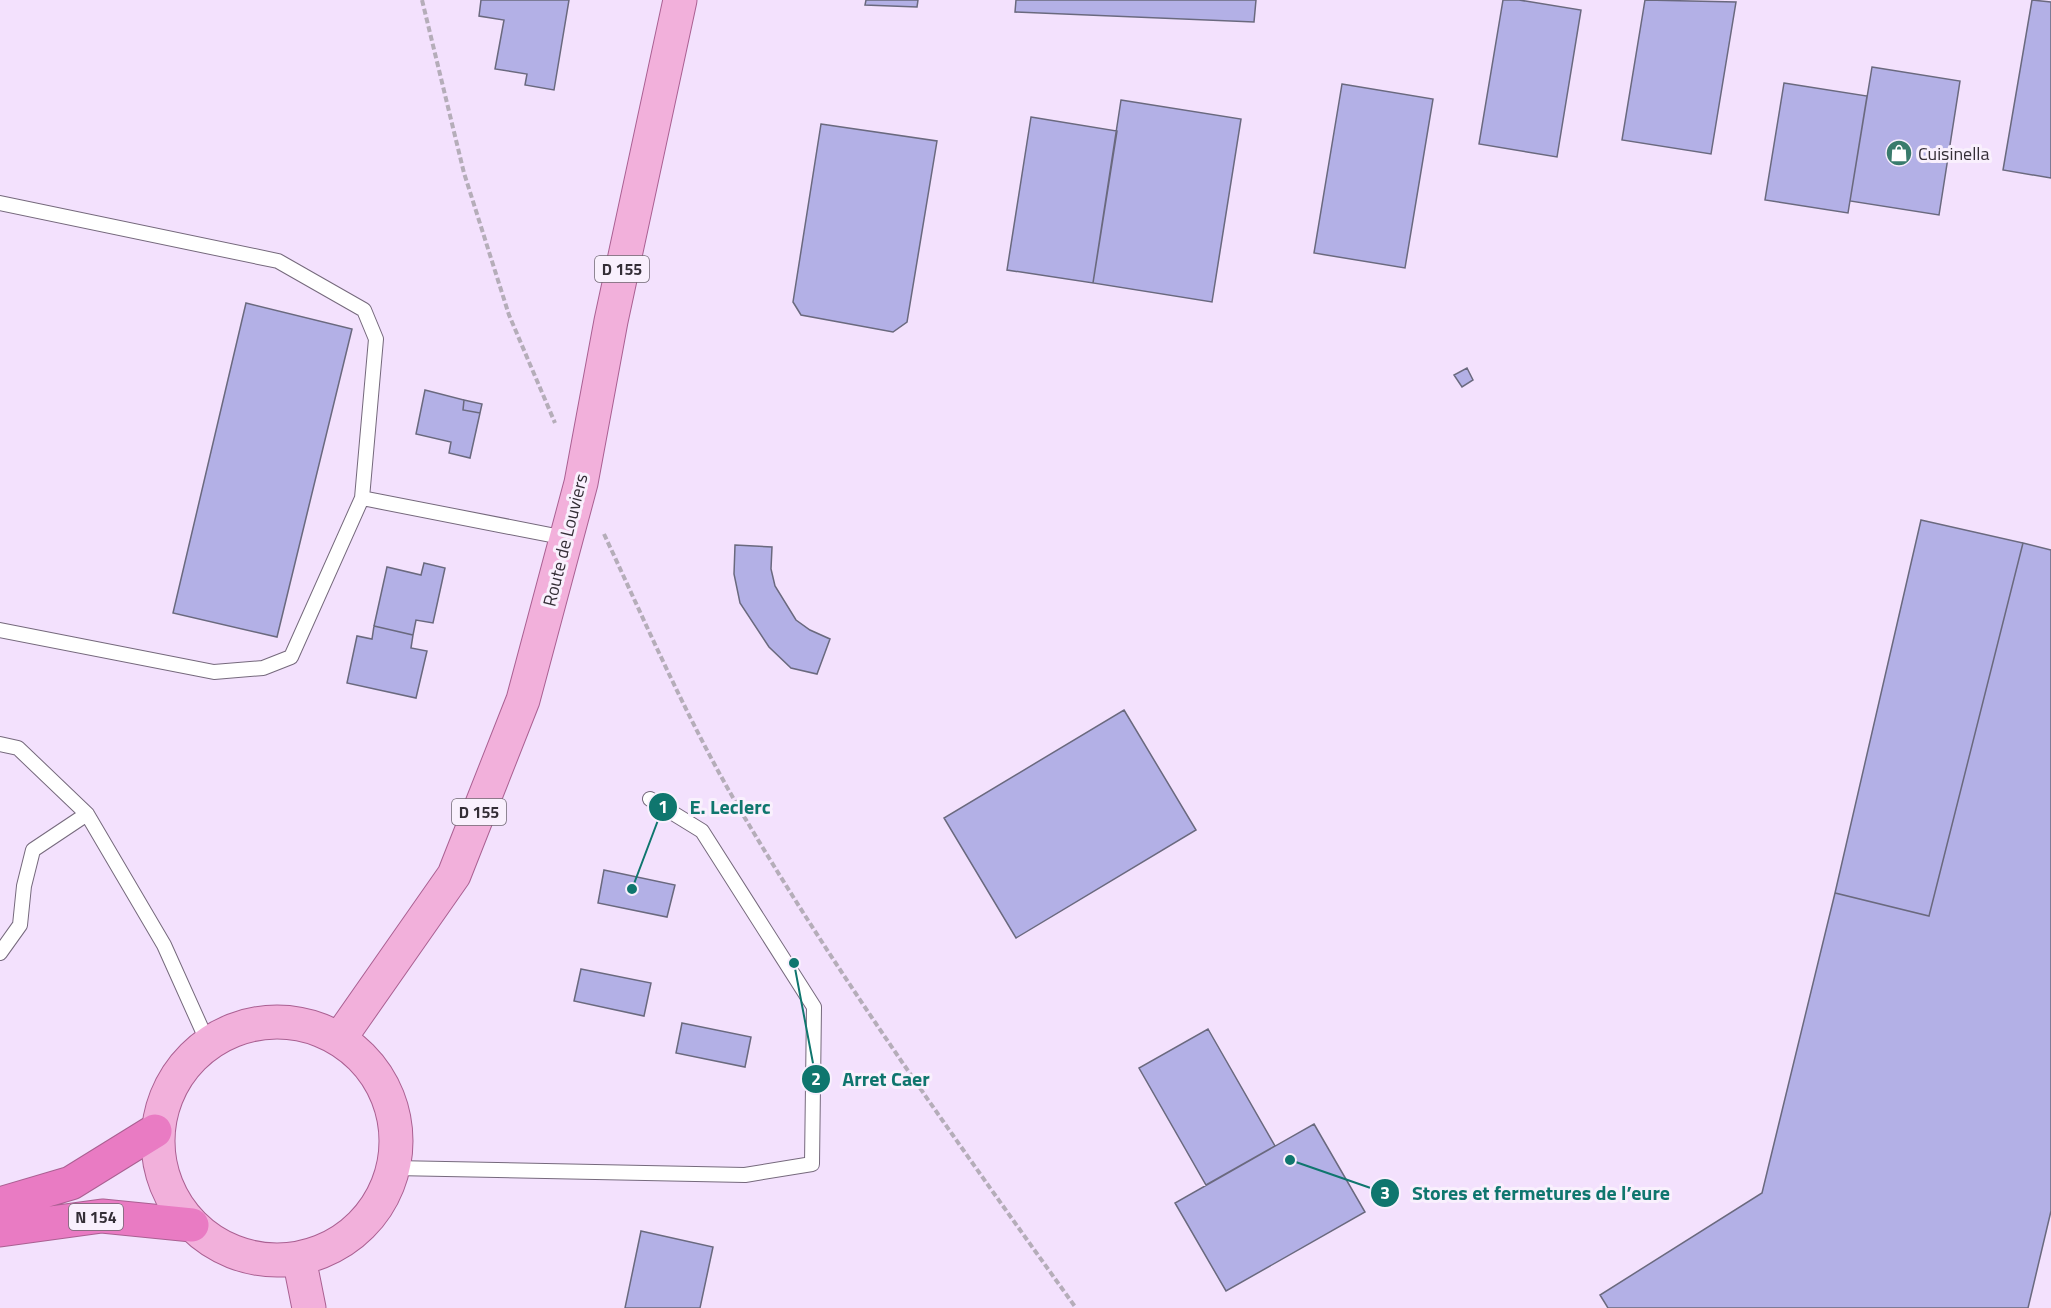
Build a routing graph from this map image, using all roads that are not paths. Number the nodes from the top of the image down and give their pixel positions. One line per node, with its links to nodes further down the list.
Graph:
1 (680, 0): 4 (main road, Route de Louviers / D 155)
2 (0, 203): 3 (lane)
3 (362, 498): 4 (lane); 5 (lane)
4 (566, 538): 10 (main road, Route de Louviers / D 155)
5 (0, 630)
6 (0, 744): 8 (lane)
7 (650, 799): 13 (lane)
8 (87, 814): 9 (lane); 11 (lane)
9 (0, 953)
10 (340, 1038): 11 (main road); 13 (main road)
11 (208, 1043): 12 (main road)
12 (155, 1131): 14 (highway); 15 (main road)
13 (394, 1168): 17 (main road)
14 (0, 1204)
15 (192, 1225): 16 (highway, N 154); 17 (main road)
16 (0, 1230)
17 (299, 1258): 18 (main road)
18 (309, 1308)

